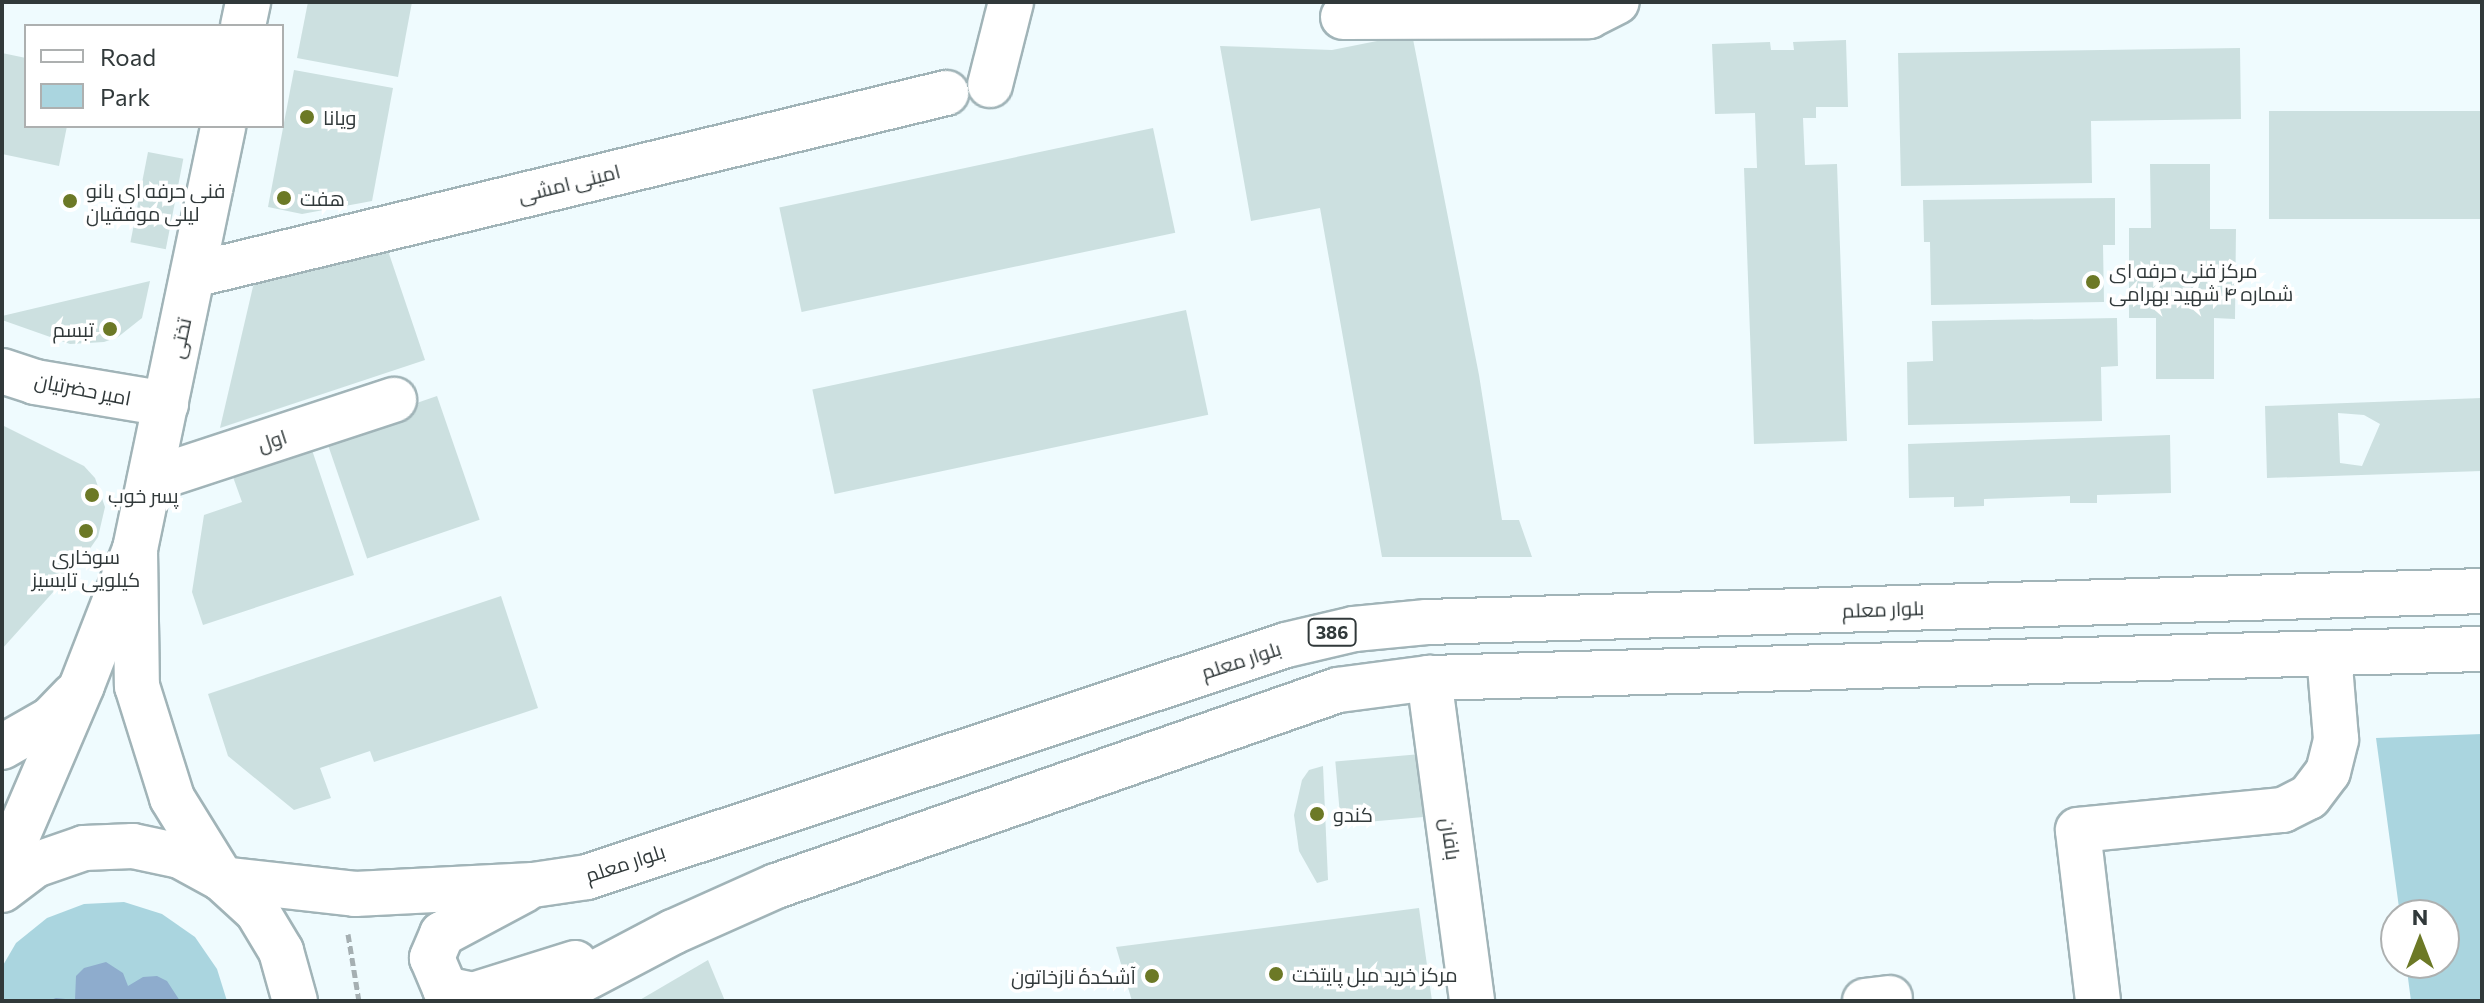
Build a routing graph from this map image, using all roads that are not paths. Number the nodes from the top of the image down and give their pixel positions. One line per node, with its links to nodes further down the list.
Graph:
1 (248, 2): 5 (main road)
2 (1011, 2): 6 (main road)
3 (1617, 2): 4 (main road)
4 (1343, 17)
5 (243, 24)
6 (990, 85)
7 (946, 93): 9 (main road, امینی امشی)
8 (223, 128): 9 (main road, تختی)
9 (193, 275): 12 (main road, تختی)
10 (2, 371): 12 (main road, امیر حضرتیان)
11 (394, 400): 13 (main road, اول)
12 (166, 404): 13 (main road, تختی)
13 (150, 480): 14 (main road, تختی)
14 (135, 549): 19 (main road, تختی); 24 (main road, تختی)
15 (2482, 591): 25 (main road, بلوار معلم / 386)
16 (2482, 649): 17 (main road)
17 (2329, 653): 18 (main road); 31 (main road)
18 (1429, 678): 27 (main road); 30 (main road, بافان)
19 (82, 685): 20 (main road); 21 (main road, تختی)
20 (2, 747)
21 (12, 820): 22 (main road); 23 (main road, تختی)
22 (84, 848): 24 (main road); 26 (main road)
23 (2, 872)
24 (222, 879): 25 (main road, بلوار معلم / 386); 28 (main road)
25 (533, 885): 27 (main road)
26 (2, 890)
27 (673, 932): 29 (main road)
28 (295, 1001)
29 (542, 1001)
30 (1472, 1001)
31 (2098, 1001)

